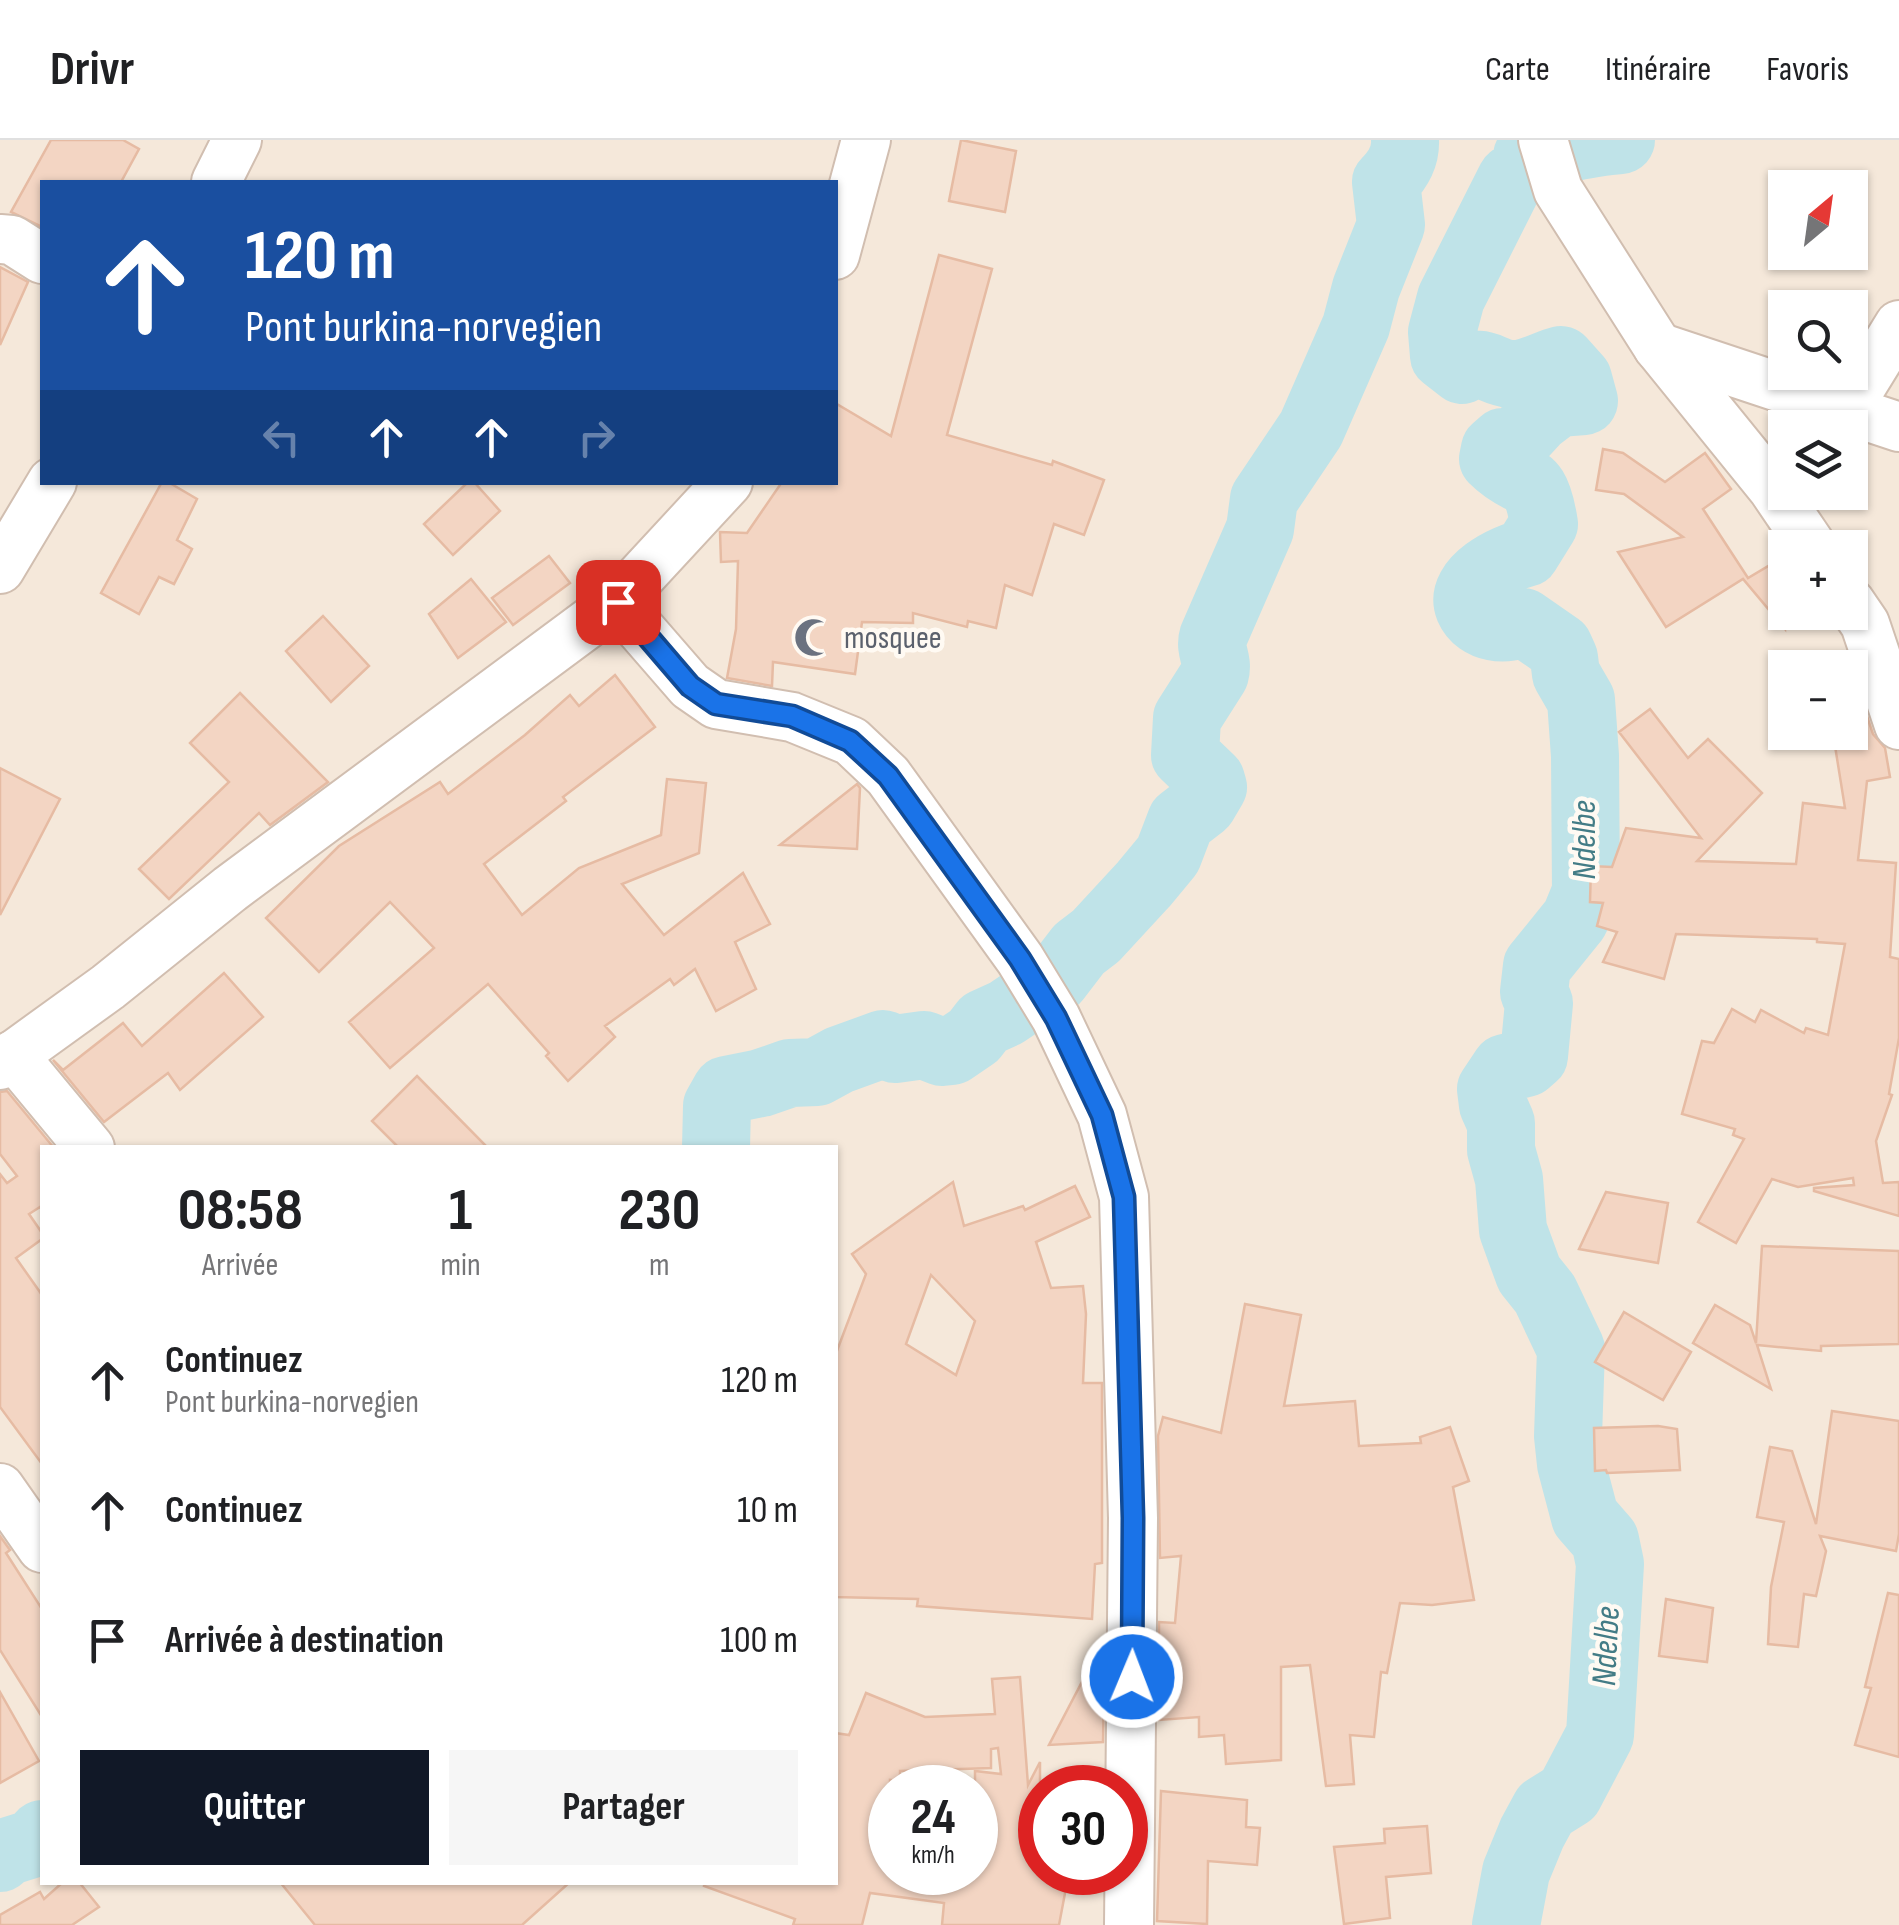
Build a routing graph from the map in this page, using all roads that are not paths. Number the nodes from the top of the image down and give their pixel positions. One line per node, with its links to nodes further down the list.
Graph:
1 (237, 140): 4 (street)
2 (866, 140): 6 (street)
3 (1543, 140): 9 (street)
4 (217, 180)
5 (0, 240): 7 (street)
6 (838, 245)
7 (40, 258)
8 (1899, 325): 10 (street)
9 (1658, 347): 10 (street); 14 (street)
10 (1848, 408): 11 (street)
11 (1899, 427)
12 (50, 485): 15 (street)
13 (725, 485): 16 (street)
14 (1801, 530)
15 (1, 566)
16 (618, 602): 19 (street); 23 (street)
17 (1867, 630): 18 (street)
18 (1899, 725)
19 (6, 1060): 20 (street)
20 (87, 1145)
21 (0, 1488): 22 (street)
22 (40, 1545)
23 (1128, 1925)

